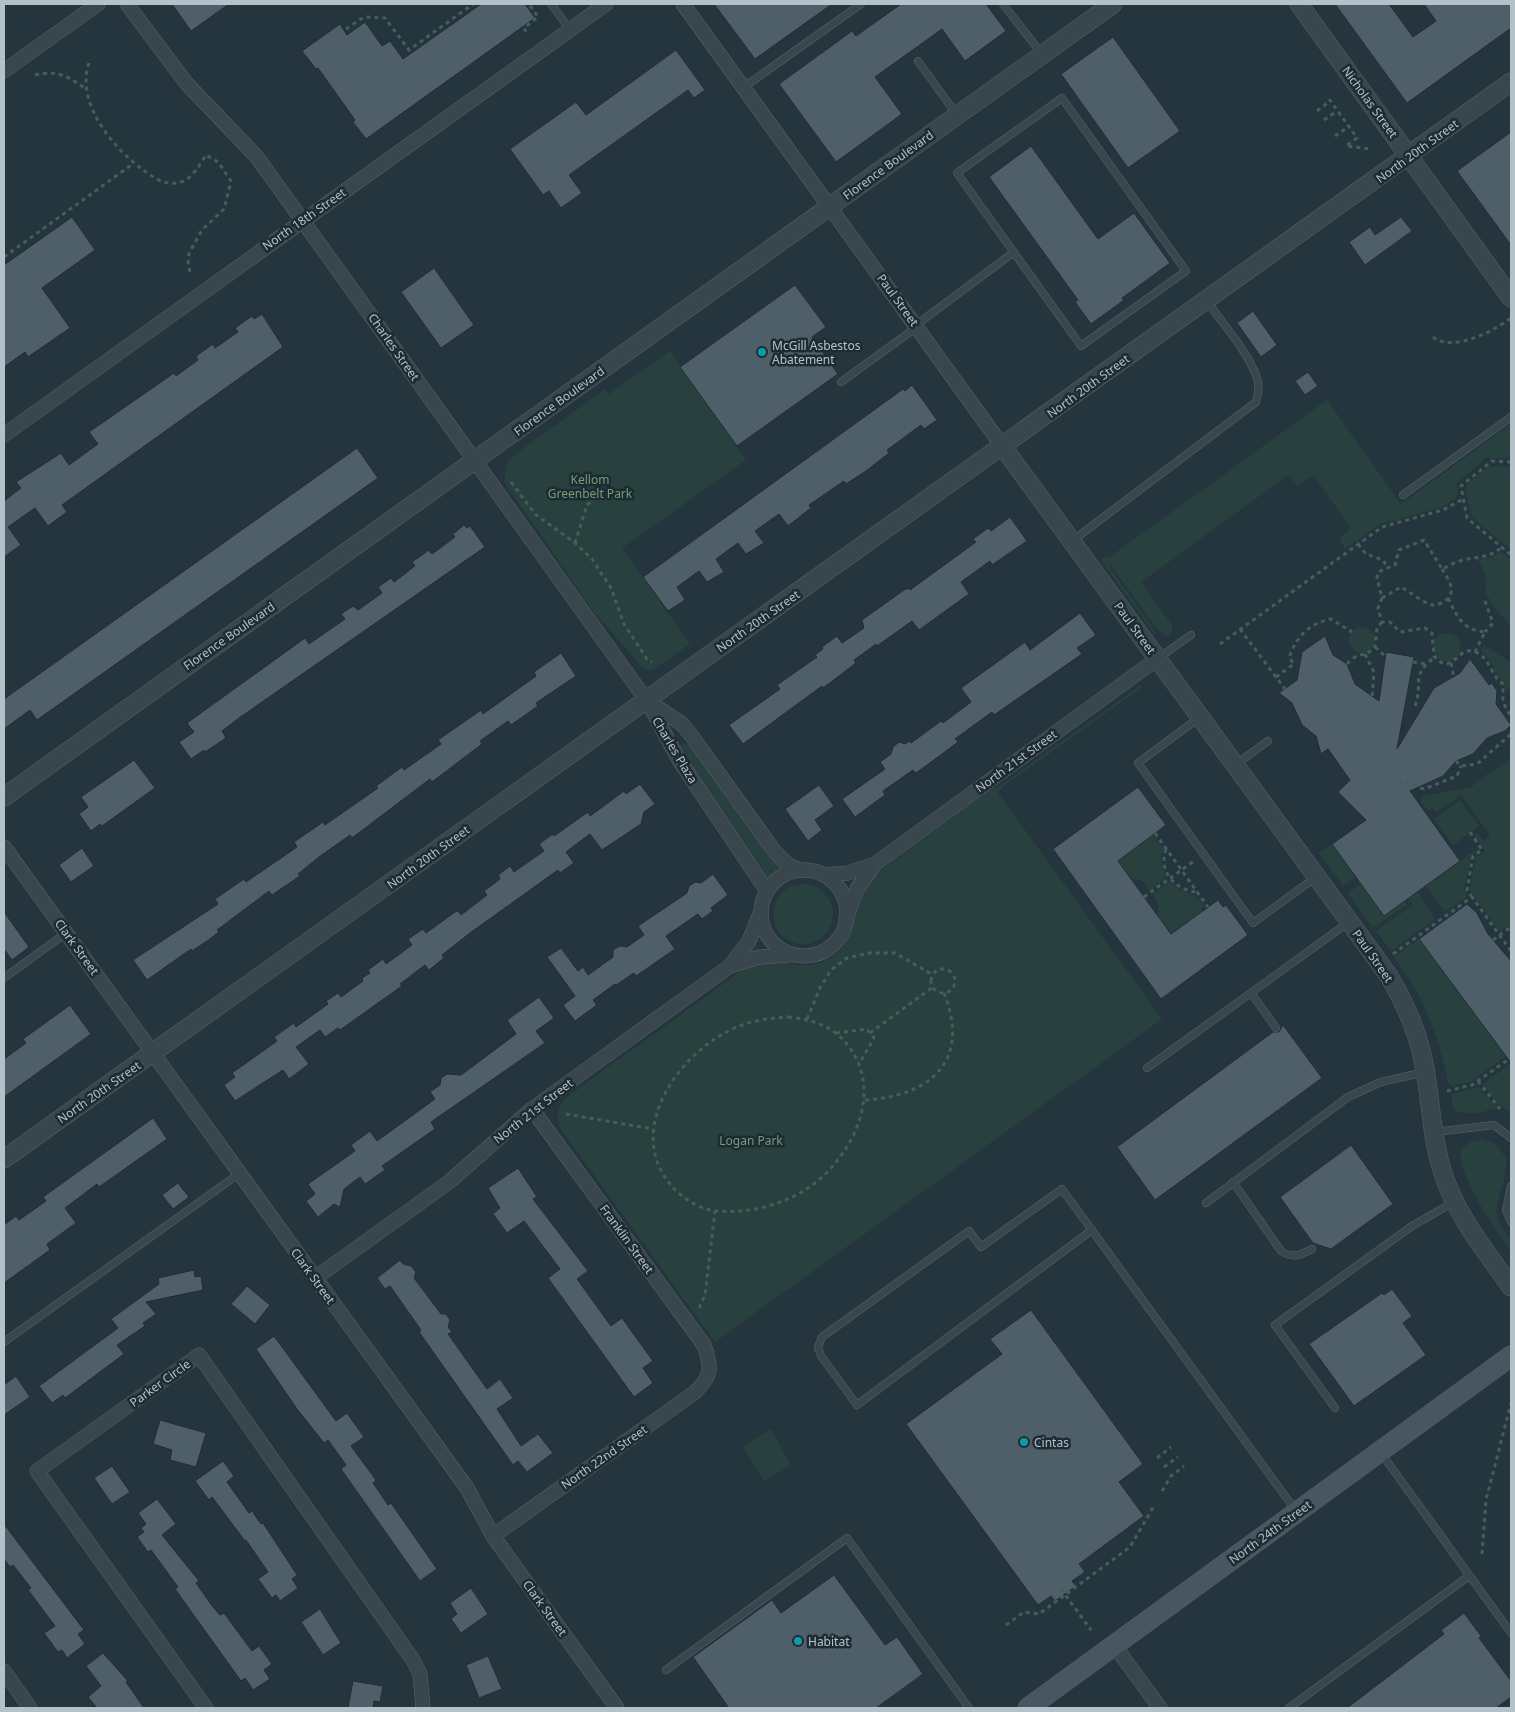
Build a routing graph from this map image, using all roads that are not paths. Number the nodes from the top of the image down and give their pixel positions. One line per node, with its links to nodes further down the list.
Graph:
1 (98, 4): 13 (street)
2 (127, 4): 19 (street, Charles Street)
3 (551, 4): 10 (lane)
4 (606, 4): 10 (street, North 18th Street)
5 (684, 4): 15 (street, Paul Street)
6 (861, 4): 15 (lane)
7 (1003, 4): 11 (lane)
8 (1113, 4): 11 (street, Florence Boulevard)
9 (1299, 4): 17 (street, Nicholas Street)
10 (570, 30): 19 (street, North 18th Street)
11 (1042, 55): 16 (street, Florence Boulevard)
12 (918, 62): 16 (lane)
13 (4, 71)
14 (1511, 82): 17 (street, North 20th Street)
15 (744, 88): 18 (street, Paul Street)
16 (957, 115): 18 (street, Florence Boulevard)
17 (1408, 157): 21 (street, Nicholas Street); 22 (street, North 20th Street)
18 (830, 206): 23 (street, Paul Street); 28 (street, Florence Boulevard)
19 (302, 221): 26 (street, North 18th Street); 28 (street, Charles Street)
20 (1014, 252): 20 (lane); 23 (lane)
21 (1511, 298)
22 (1207, 301): 27 (street, North 20th Street); 30 (lane)
23 (916, 326): 24 (lane); 27 (street, Paul Street)
24 (841, 382)
25 (1511, 417): 29 (lane)
26 (4, 435)
27 (1004, 447): 30 (street, Paul Street); 33 (street, North 20th Street)
28 (475, 461): 33 (street, Charles Street); 37 (street, Florence Boulevard)
29 (1403, 495)
30 (1072, 541): 32 (street, Paul Street)
31 (1191, 635): 32 (lane)
32 (1157, 659): 34 (street, Paul Street); 39 (street, North 21st Street)
33 (647, 701): 40 (street, Charles Plaza); 43 (street, Charles Plaza); 53 (street, North 20th Street)
34 (1200, 717): 36 (street, Paul Street); 42 (lane)
35 (1268, 741): 36 (lane)
36 (1235, 765): 42 (street, Paul Street)
37 (4, 797)
38 (4, 847): 47 (street, Clark Street)
39 (874, 864): 41 (street); 45 (street)
40 (800, 870): 41 (street); 43 (street)
41 (823, 875): 45 (street)
42 (1316, 877): 46 (street, Paul Street)
43 (767, 891): 44 (street)
44 (761, 911): 48 (street); 49 (street)
45 (846, 919): 48 (street)
46 (1349, 922): 51 (lane); 55 (street, Paul Street)
47 (66, 933): 50 (lane); 53 (street, Clark Street)
48 (794, 955): 49 (street)
49 (730, 966): 56 (street, North 21st Street)
50 (4, 978)
51 (1251, 993): 52 (lane); 54 (lane)
52 (1276, 1028)
53 (153, 1053): 59 (street, North 20th Street); 60 (street, Clark Street)
54 (1147, 1068)
55 (1425, 1072): 57 (street, Paul Street); 61 (lane)
56 (532, 1109): 68 (street, North 21st Street); 72 (street, Franklin Street)
57 (1433, 1132): 58 (lane); 63 (street, Paul Street)
58 (1511, 1138)
59 (4, 1159)
60 (240, 1173): 68 (street, Clark Street); 70 (lane)
61 (1233, 1182): 64 (lane); 67 (lane)
62 (1511, 1186): 65 (lane)
63 (1454, 1202): 69 (street, Paul Street); 73 (lane)
64 (1206, 1203)
65 (1511, 1222)
66 (1092, 1230): 66 (lane); 75 (lane)
67 (1312, 1249)
68 (315, 1278): 76 (street, Clark Street)
69 (1511, 1287)
70 (4, 1342)
71 (1511, 1356): 74 (main road, North 24th Street)
72 (710, 1374): 76 (street, North 22nd Street)
73 (1335, 1408)
74 (1380, 1452): 75 (main road, North 24th Street); 77 (lane)
75 (1297, 1512): 79 (main road, North 24th Street)
76 (493, 1536): 85 (street, Clark Street)
77 (1469, 1576): 78 (lane); 89 (lane)
78 (1511, 1633)
79 (1114, 1645): 87 (main road, North 24th Street); 88 (street)
80 (666, 1670): 86 (lane)
81 (4, 1671): 82 (street)
82 (30, 1708)
83 (206, 1708): 84 (street, Parker Circle)
84 (423, 1708)
85 (617, 1708)
86 (969, 1708)
87 (1028, 1708)
88 (1160, 1708)
89 (1289, 1708)

